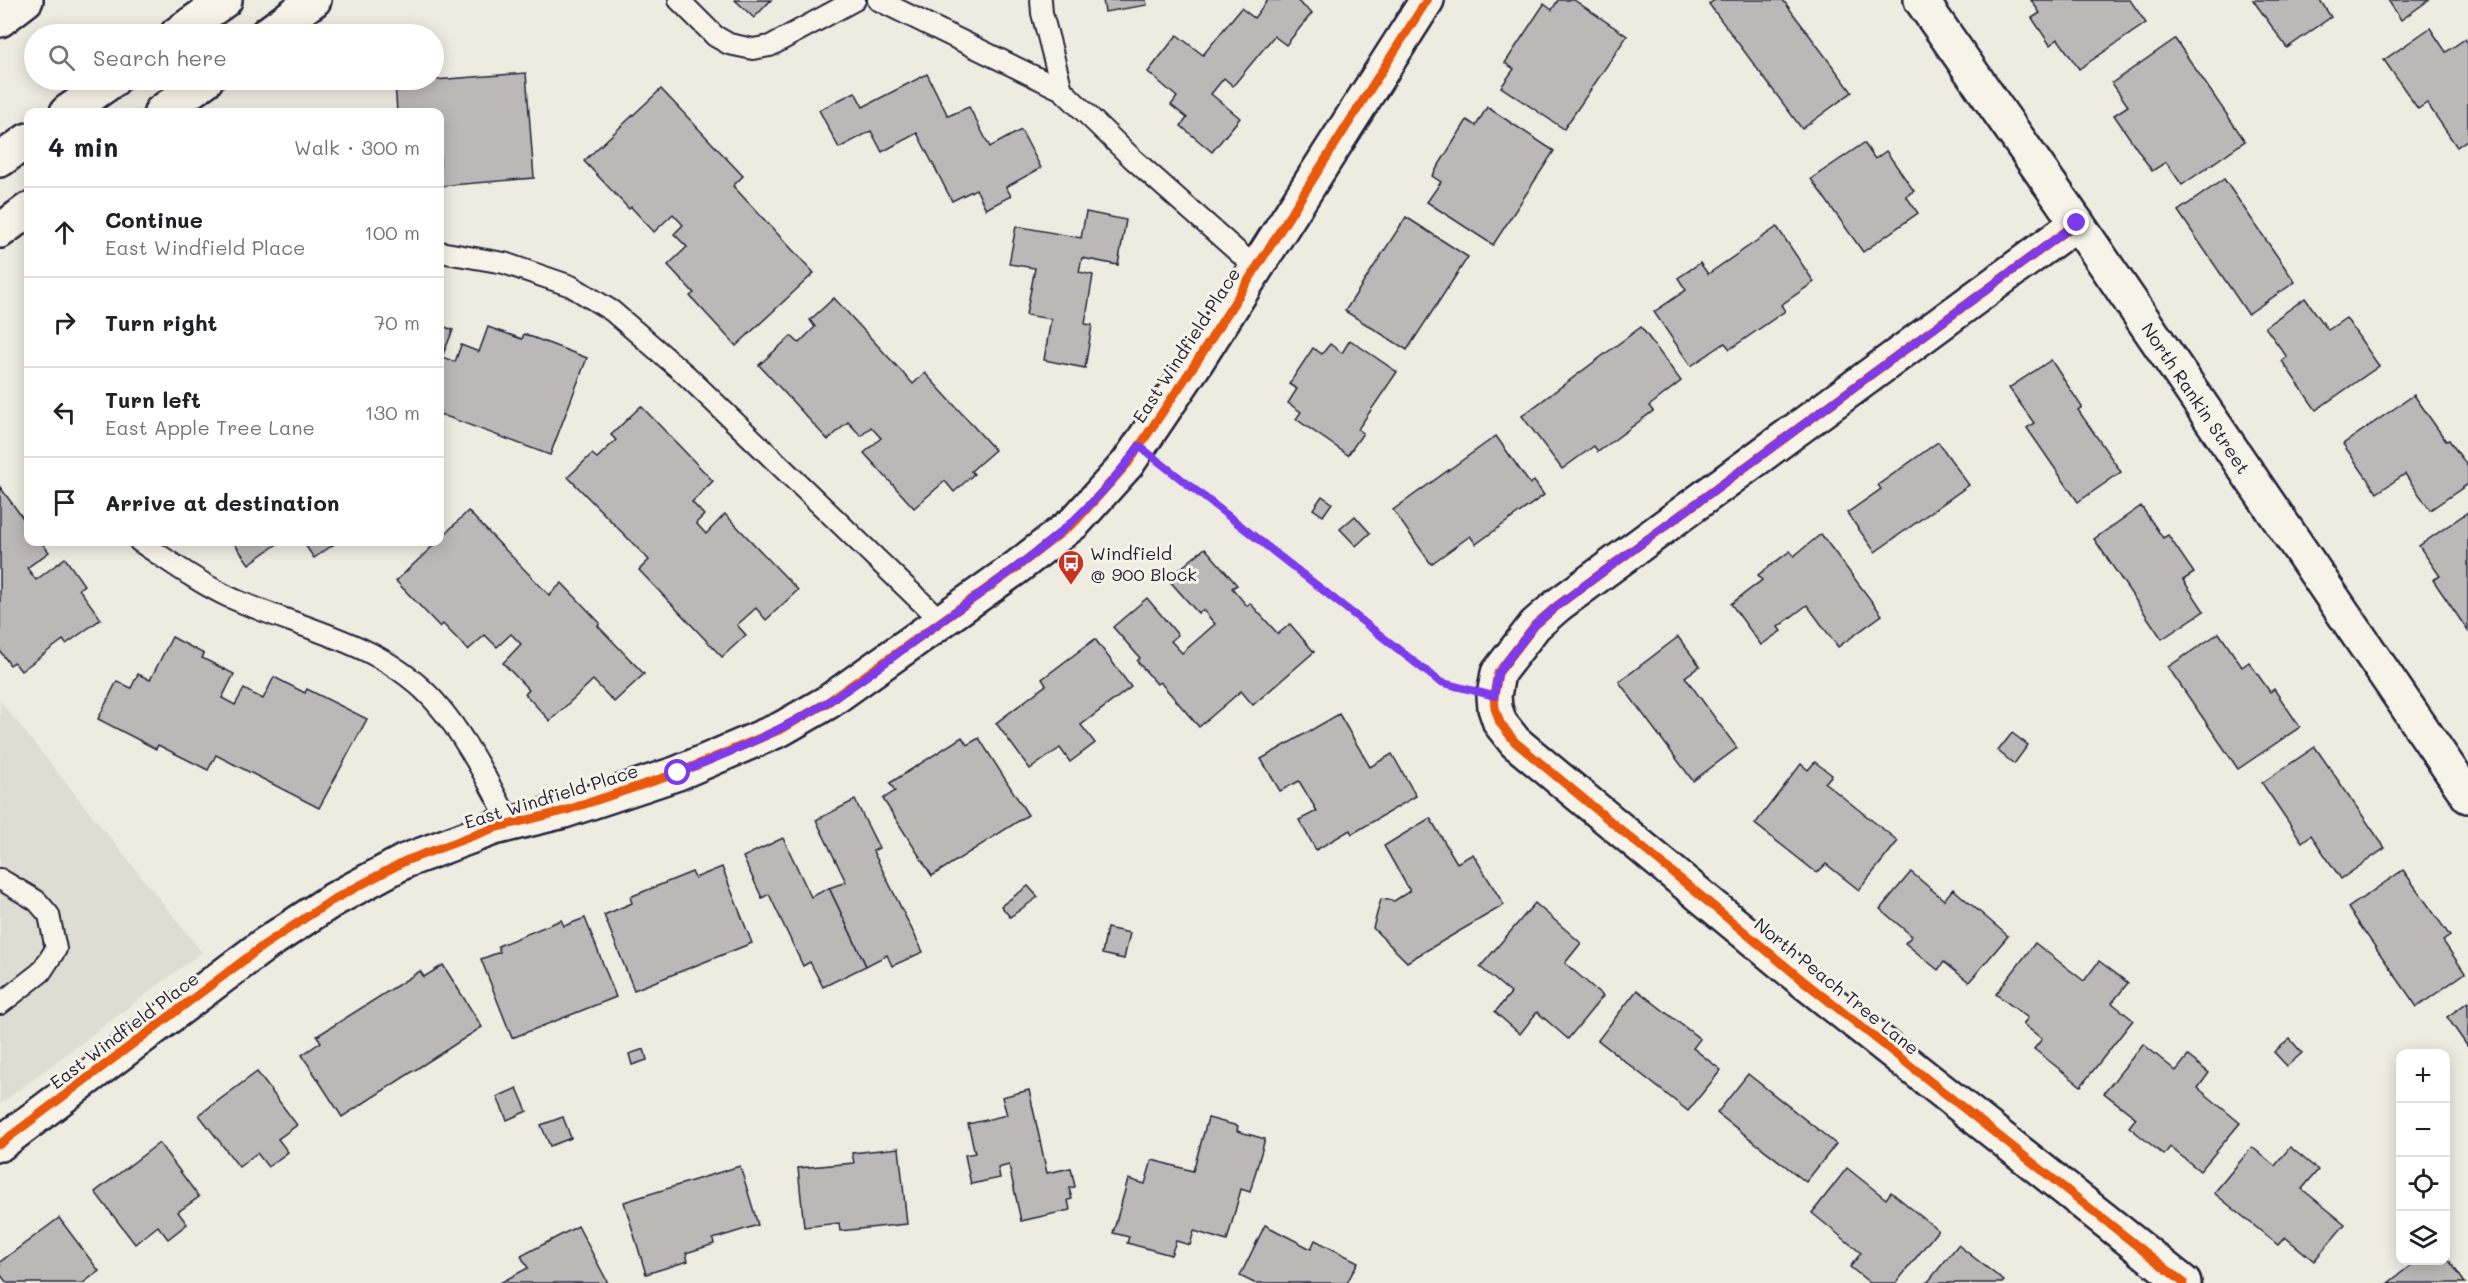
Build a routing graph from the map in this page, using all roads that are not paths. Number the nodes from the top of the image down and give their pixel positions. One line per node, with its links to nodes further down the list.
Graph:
1 (26, 0): 10 (street)
2 (225, 0): 11 (street)
3 (314, 0): 12 (street)
4 (679, 0): 5 (lane)
5 (855, 0)
6 (878, 0): 15 (lane)
7 (1041, 0): 15 (lane)
8 (1427, 0): 24 (street, East Windfield Place)
9 (1921, 0): 21 (street, North Rankin Street)
10 (0, 20)
11 (191, 24)
12 (281, 24)
13 (99, 90): 16 (street)
14 (192, 90): 17 (street)
15 (1062, 90): 24 (lane)
16 (73, 108)
17 (167, 108)
18 (24, 143): 19 (street)
19 (0, 160)
20 (24, 213): 22 (street)
21 (2077, 223): 27 (street, North Rankin Street); 32 (street, North Peach Tree Lane)
22 (0, 231)
23 (444, 253): 26 (lane)
24 (1256, 268): 26 (street, East Windfield Place)
25 (146, 546): 28 (lane)
26 (941, 621): 28 (street, East Windfield Place)
27 (2468, 796)
28 (511, 824): 31 (street, East Windfield Place)
29 (0, 879): 30 (lane)
30 (0, 1004)
31 (0, 1144)
32 (2184, 1283)

